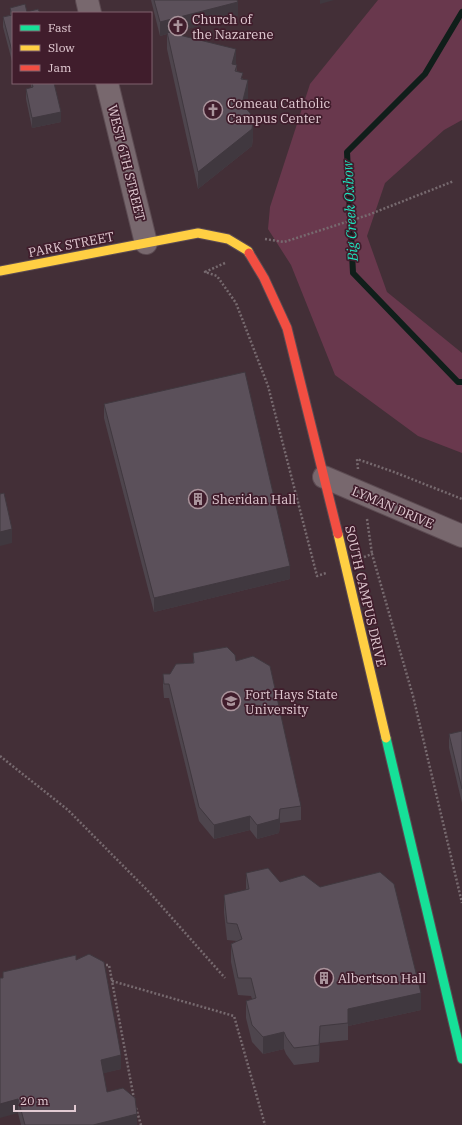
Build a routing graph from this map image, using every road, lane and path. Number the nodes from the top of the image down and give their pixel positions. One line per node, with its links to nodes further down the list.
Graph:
1 (87, 0): 2 (street)
2 (90, 12)
3 (107, 84): 6 (street, WEST 6TH STREET)
4 (454, 181): 5 (path)
5 (284, 242)
6 (146, 243): 7 (street, SOUTH CAMPUS DRIVE); 8 (street, PARK STREET)
7 (248, 251): 9 (street, SOUTH CAMPUS DRIVE); 14 (path)
8 (0, 271)
9 (324, 477): 10 (street, LYMAN DRIVE); 14 (street, SOUTH CAMPUS DRIVE)
10 (363, 494): 11 (path); 12 (street, LYMAN DRIVE); 13 (path)
11 (462, 499)
12 (462, 536)
13 (372, 554): 14 (path); 16 (path)
14 (345, 564): 21 (street, SOUTH CAMPUS DRIVE)
15 (0, 756): 19 (path)
16 (461, 890): 17 (path)
17 (462, 903)
18 (101, 965): 20 (path)
19 (225, 978)
20 (112, 981): 22 (path); 23 (path)
21 (462, 1059)
22 (141, 1125)
23 (265, 1125)

